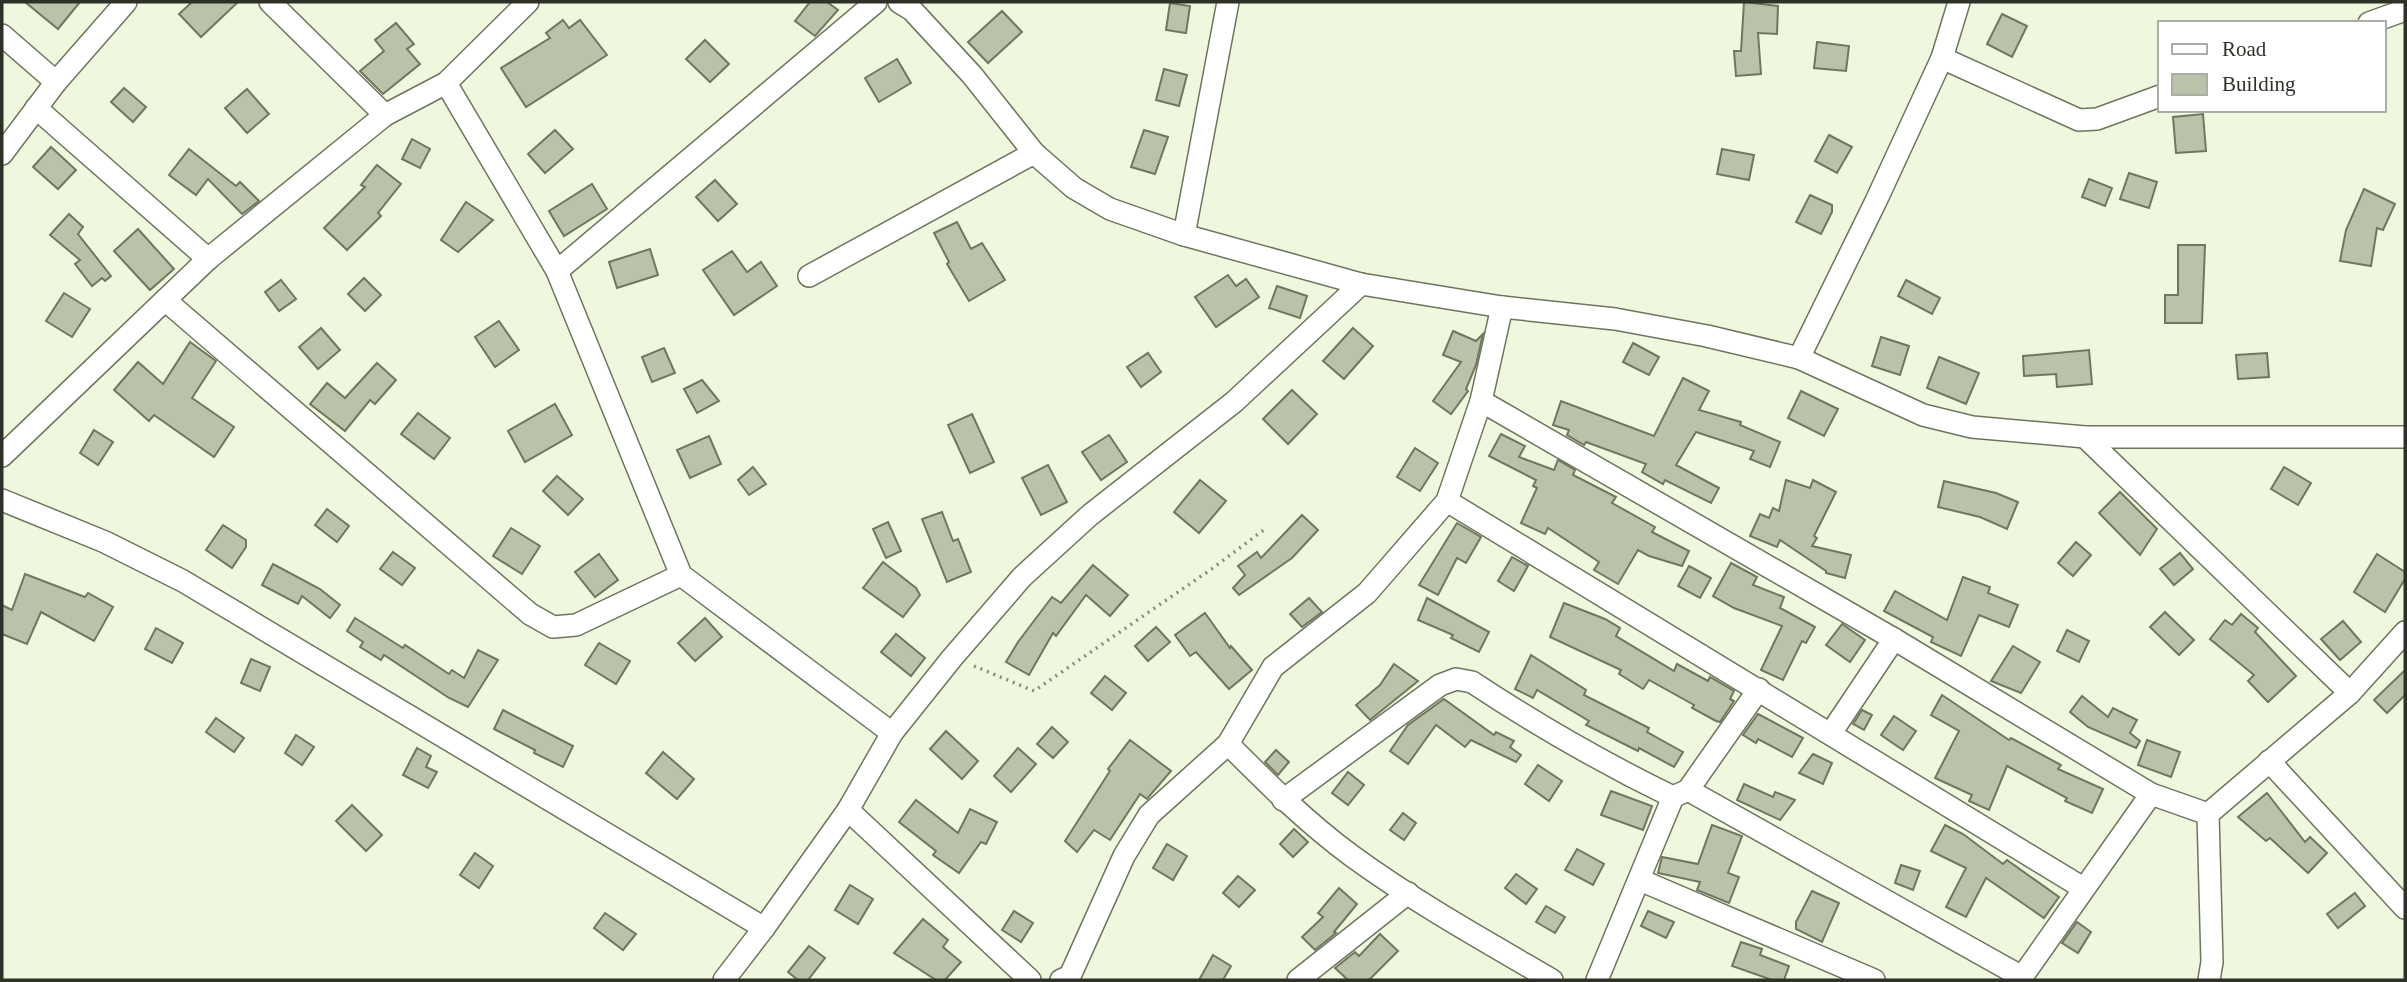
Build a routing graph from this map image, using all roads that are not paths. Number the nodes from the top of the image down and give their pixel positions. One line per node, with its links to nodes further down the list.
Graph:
1 (126, 2): 12 (street)
2 (270, 2): 16 (street)
3 (528, 2): 13 (street)
4 (876, 2): 21 (street)
5 (1228, 2): 19 (street)
6 (1959, 2): 11 (street)
7 (910, 4): 17 (street)
8 (2405, 10): 9 (street)
9 (2375, 21)
10 (2, 35): 12 (street)
11 (1942, 58): 14 (street); 26 (street)
12 (57, 82): 15 (street)
13 (446, 83): 16 (street); 21 (street)
14 (2158, 97)
15 (36, 108): 18 (street); 20 (street)
16 (385, 115): 20 (street)
17 (1034, 153): 19 (street); 22 (street)
18 (2, 154)
19 (1184, 235): 23 (street)
20 (208, 259): 24 (street)
21 (557, 271): 33 (street)
22 (809, 276)
23 (1361, 284): 25 (street); 38 (street)
24 (165, 300): 30 (street); 33 (street)
25 (1502, 307): 26 (street); 27 (street)
26 (1799, 358): 29 (street)
27 (1481, 401): 32 (street); 35 (street)
28 (2405, 437): 29 (street)
29 (2085, 438): 37 (street)
30 (2, 456)
31 (2, 500): 51 (street)
32 (1447, 501): 36 (street); 40 (street)
33 (681, 575): 38 (street)
34 (2405, 632): 37 (street)
35 (1894, 639): 39 (street); 43 (street)
36 (1759, 689): 39 (street); 42 (street)
37 (2350, 693): 41 (street)
38 (892, 733): 45 (street)
39 (1831, 733): 48 (street)
40 (1228, 744): 44 (street); 56 (street)
41 (2269, 761): 46 (street); 50 (street)
42 (1681, 794): 44 (street); 47 (street); 53 (street)
43 (2151, 794): 46 (street); 48 (street)
44 (1283, 800): 49 (street)
45 (848, 810): 51 (street); 55 (street)
46 (2208, 814): 61 (street)
47 (1640, 880): 59 (street); 60 (street)
48 (2083, 888): 53 (street)
49 (1408, 893): 52 (street); 57 (street)
50 (2405, 908)
51 (764, 928): 54 (street)
52 (1524, 973): 58 (street)
53 (2022, 979)
54 (724, 980)
55 (1030, 980)
56 (1061, 980)
57 (1298, 980)
58 (1552, 980)
59 (1597, 980)
60 (1874, 980)
61 (2209, 980)

